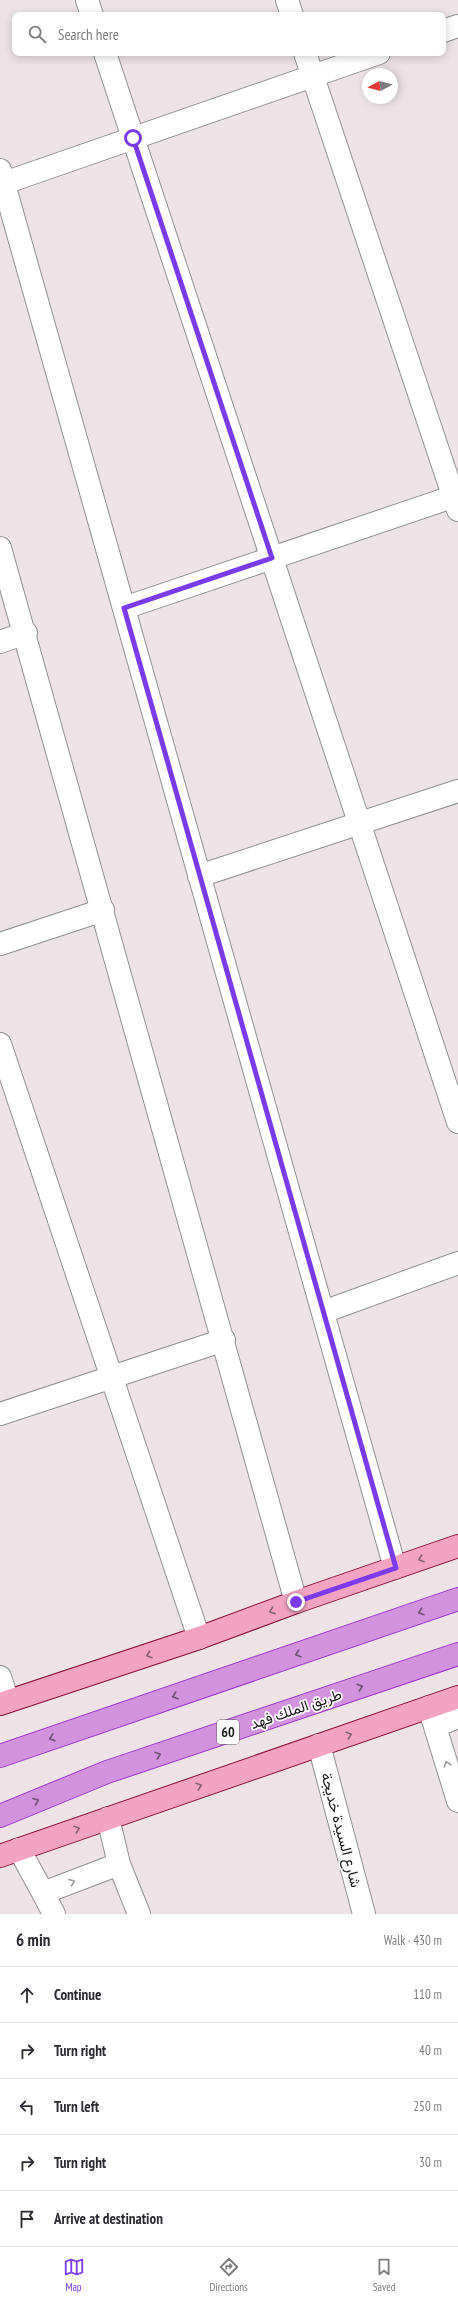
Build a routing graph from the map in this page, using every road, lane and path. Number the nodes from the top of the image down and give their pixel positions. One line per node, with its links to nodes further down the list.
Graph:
1 (87, 0): 3 (street)
2 (288, 0): 4 (street)
3 (91, 12)
4 (291, 12)
5 (458, 26): 6 (street)
6 (446, 30)
7 (105, 56): 11 (street)
8 (306, 56): 10 (street)
9 (370, 56): 10 (street)
10 (313, 76): 11 (street); 13 (street)
11 (133, 138): 12 (street); 15 (street)
12 (2, 177): 16 (street)
13 (456, 501): 15 (street)
14 (0, 548): 17 (street)
15 (272, 558): 16 (street); 20 (street)
16 (124, 608): 21 (street)
17 (26, 634): 18 (street); 22 (street)
18 (0, 642)
19 (458, 791): 20 (street)
20 (360, 823): 21 (street); 25 (street)
21 (199, 876): 27 (street)
22 (103, 910): 23 (street); 28 (street)
23 (0, 944)
24 (0, 1044): 29 (street)
25 (458, 1122)
26 (458, 1263): 27 (street)
27 (323, 1312): 32 (street)
28 (224, 1340): 29 (street); 34 (street)
29 (112, 1377): 30 (street); 35 (street)
30 (0, 1414)
31 (458, 1546): 32 (main road, one-way to 32)
32 (396, 1568): 34 (main road)
33 (458, 1599): 43 (highway, one-way to 43)
34 (296, 1602): 35 (main road, one-way to 35)
35 (199, 1638): 39 (main road, one-way to 39)
36 (458, 1654): 45 (highway, طريق الملك فهد / 60, one-way to 36)
37 (0, 1677): 39 (street)
38 (458, 1697): 40 (main road)
39 (4, 1702)
40 (432, 1716): 41 (street); 42 (main road, one-way to 40); 44 (street, one-way to 40)
41 (458, 1717)
42 (319, 1745): 46 (main road, one-way to 42); 52 (street, شارع السيدة خديجة)
43 (0, 1756)
44 (458, 1801)
45 (0, 1816)
46 (108, 1818): 47 (main road, one-way to 46); 48 (street)
47 (10, 1852): 49 (street)
48 (119, 1864): 49 (street, one-way to 48); 51 (street)
49 (43, 1893): 50 (street)
50 (54, 1914)
51 (140, 1914)
52 (364, 1914)

